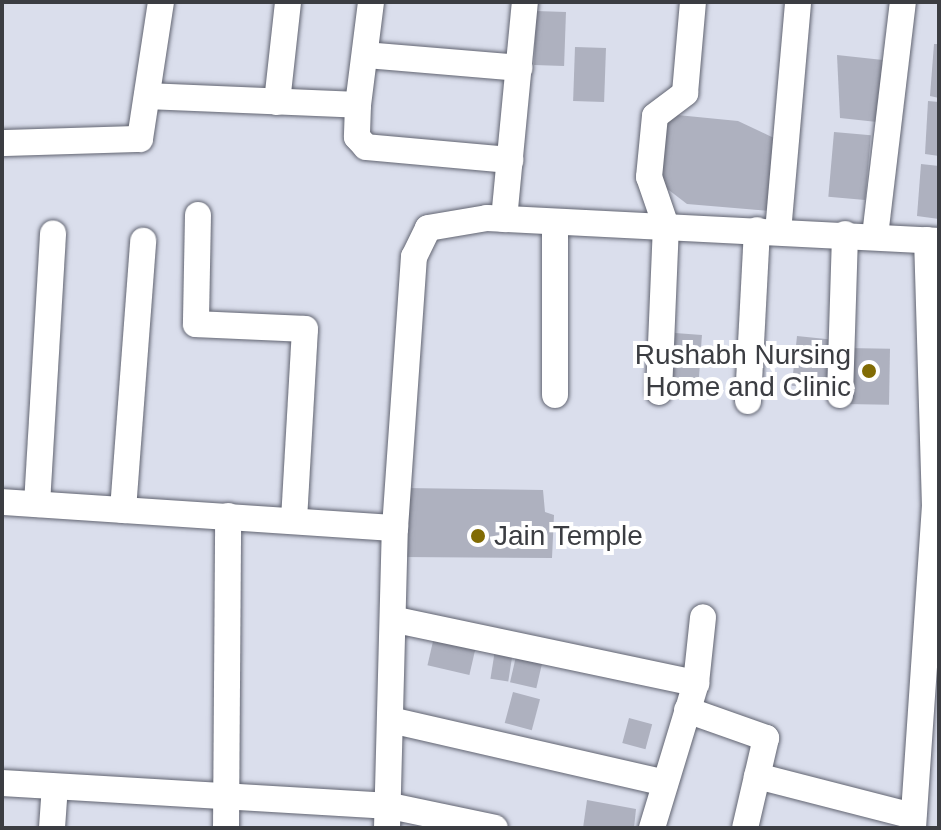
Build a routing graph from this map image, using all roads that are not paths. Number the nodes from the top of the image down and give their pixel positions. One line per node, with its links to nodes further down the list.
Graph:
1 (161, 2): 10 (street)
2 (288, 2): 11 (street)
3 (371, 2): 8 (street)
4 (525, 2): 9 (street)
5 (693, 2): 18 (street)
6 (798, 2): 19 (street)
7 (903, 2): 22 (street)
8 (365, 55): 9 (street); 12 (street)
9 (519, 68): 14 (street)
10 (147, 96): 11 (street); 13 (street)
11 (277, 102): 12 (street)
12 (358, 105): 14 (street)
13 (2, 143)
14 (510, 160): 16 (street)
15 (198, 215): 33 (street)
16 (504, 219): 17 (street); 34 (street)
17 (555, 222): 18 (street); 26 (street)
18 (666, 226): 19 (street); 25 (street)
19 (768, 231): 21 (street); 28 (street)
20 (53, 233): 30 (street)
21 (845, 234): 22 (street); 27 (street)
22 (875, 236): 23 (street)
23 (933, 240): 46 (street)
24 (143, 241): 31 (street)
25 (659, 392)
26 (555, 395)
27 (840, 395)
28 (748, 401)
29 (2, 502): 30 (street)
30 (37, 504): 31 (street)
31 (123, 510): 32 (street)
32 (228, 516): 33 (street); 44 (street)
33 (294, 520): 34 (street)
34 (395, 528): 36 (street)
35 (703, 617): 37 (street)
36 (396, 620): 37 (street); 39 (street)
37 (696, 683): 38 (street)
38 (687, 710): 40 (street); 42 (street)
39 (395, 721): 42 (street); 45 (street)
40 (757, 776): 46 (street); 51 (street)
41 (2, 783): 43 (street)
42 (665, 783): 50 (street)
43 (55, 789): 44 (street); 47 (street)
44 (228, 794): 45 (street); 48 (street)
45 (389, 817): 49 (street)
46 (913, 822)
47 (52, 828)
48 (226, 828)
49 (495, 828)
50 (652, 828)
51 (745, 828)

